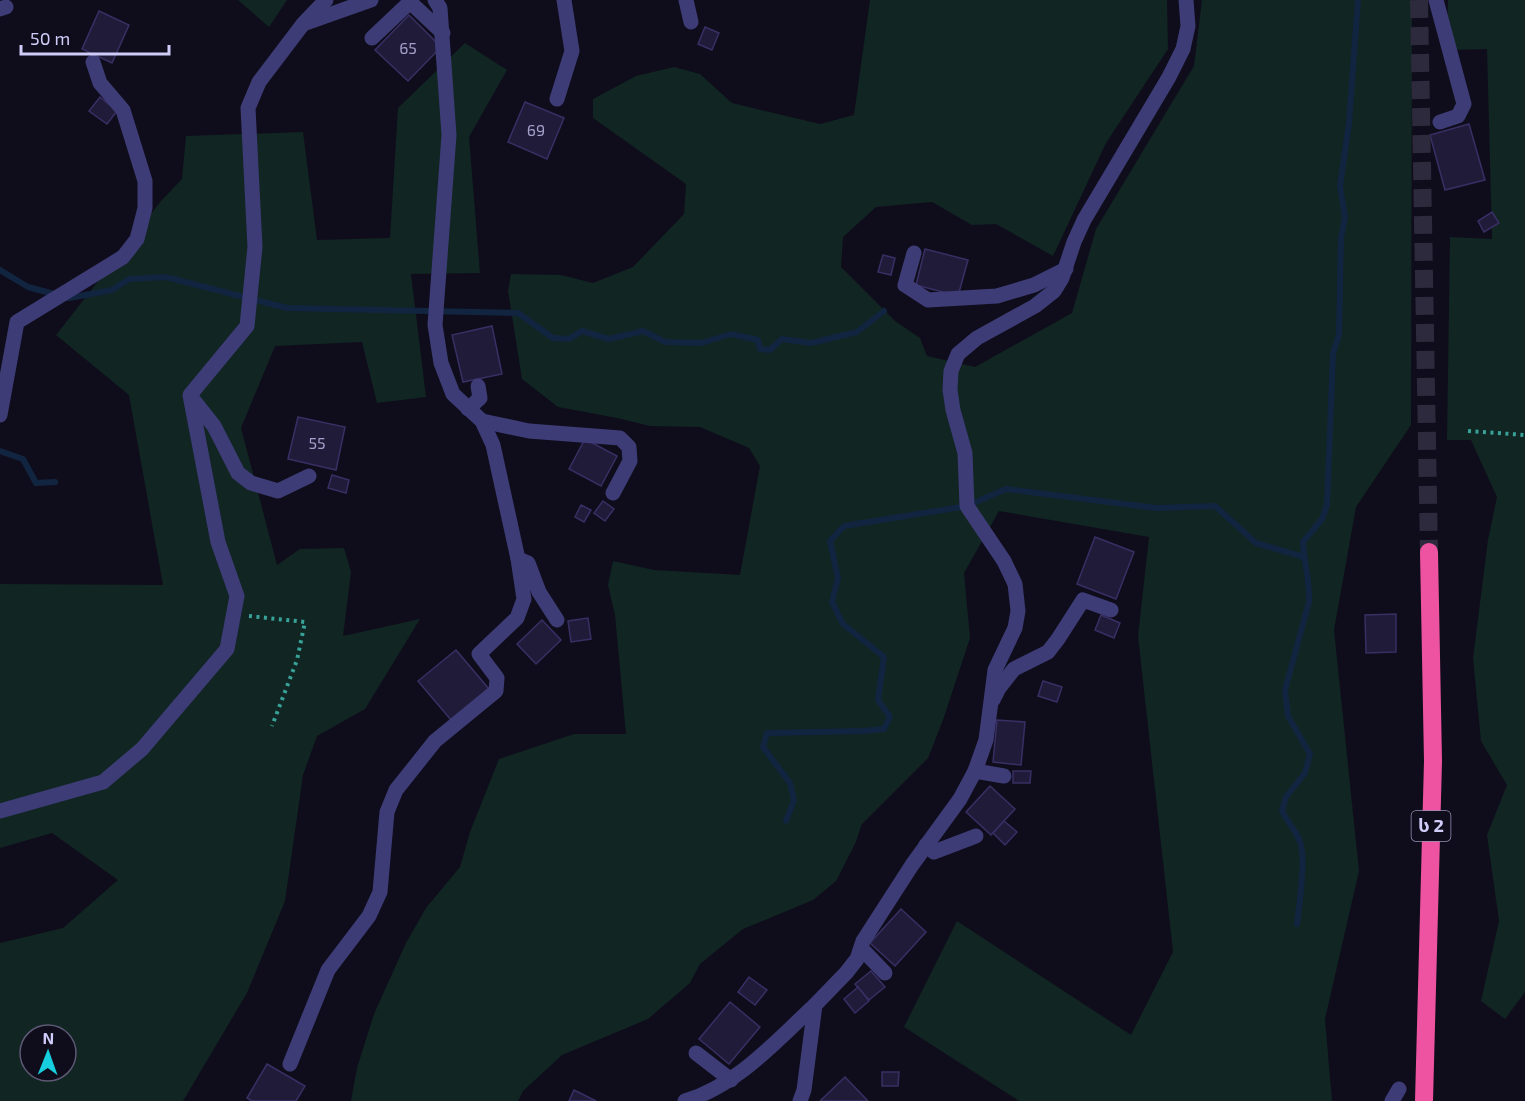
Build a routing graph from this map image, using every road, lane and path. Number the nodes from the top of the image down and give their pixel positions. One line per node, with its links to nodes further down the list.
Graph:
1 (326, 0): 9 (street)
2 (371, 0): 9 (street)
3 (435, 0): 10 (street)
4 (564, 0): 13 (street)
5 (686, 0): 8 (street)
6 (1186, 0): 16 (street)
7 (1436, 0): 14 (street)
8 (690, 22)
9 (303, 24): 18 (street)
10 (443, 33): 11 (street); 19 (street)
11 (372, 38)
12 (93, 62): 20 (street)
13 (557, 99)
14 (1440, 122)
15 (914, 253): 16 (street)
16 (1066, 268): 31 (street)
17 (478, 386): 19 (street)
18 (190, 395): 24 (street); 29 (street)
19 (468, 410): 21 (street)
20 (0, 415)
21 (482, 421): 25 (street); 27 (street)
22 (1468, 431): 23 (path)
23 (1525, 435)
24 (309, 476)
25 (613, 493)
26 (1429, 552): 46 (highway, ს 2)
27 (518, 559): 30 (street); 42 (street)
28 (1111, 610): 31 (street)
29 (234, 614): 32 (path); 35 (street)
30 (557, 620)
31 (989, 709): 33 (street)
32 (272, 726)
33 (975, 771): 34 (street); 37 (street)
34 (1004, 776)
35 (0, 811)
36 (976, 836): 37 (street)
37 (926, 844): 38 (street)
38 (861, 948): 39 (street); 40 (street)
39 (885, 973)
40 (815, 1005): 43 (street); 45 (street)
41 (696, 1053): 43 (street)
42 (290, 1064)
43 (731, 1080): 44 (street)
44 (685, 1101)
45 (800, 1101)
46 (1424, 1101)

